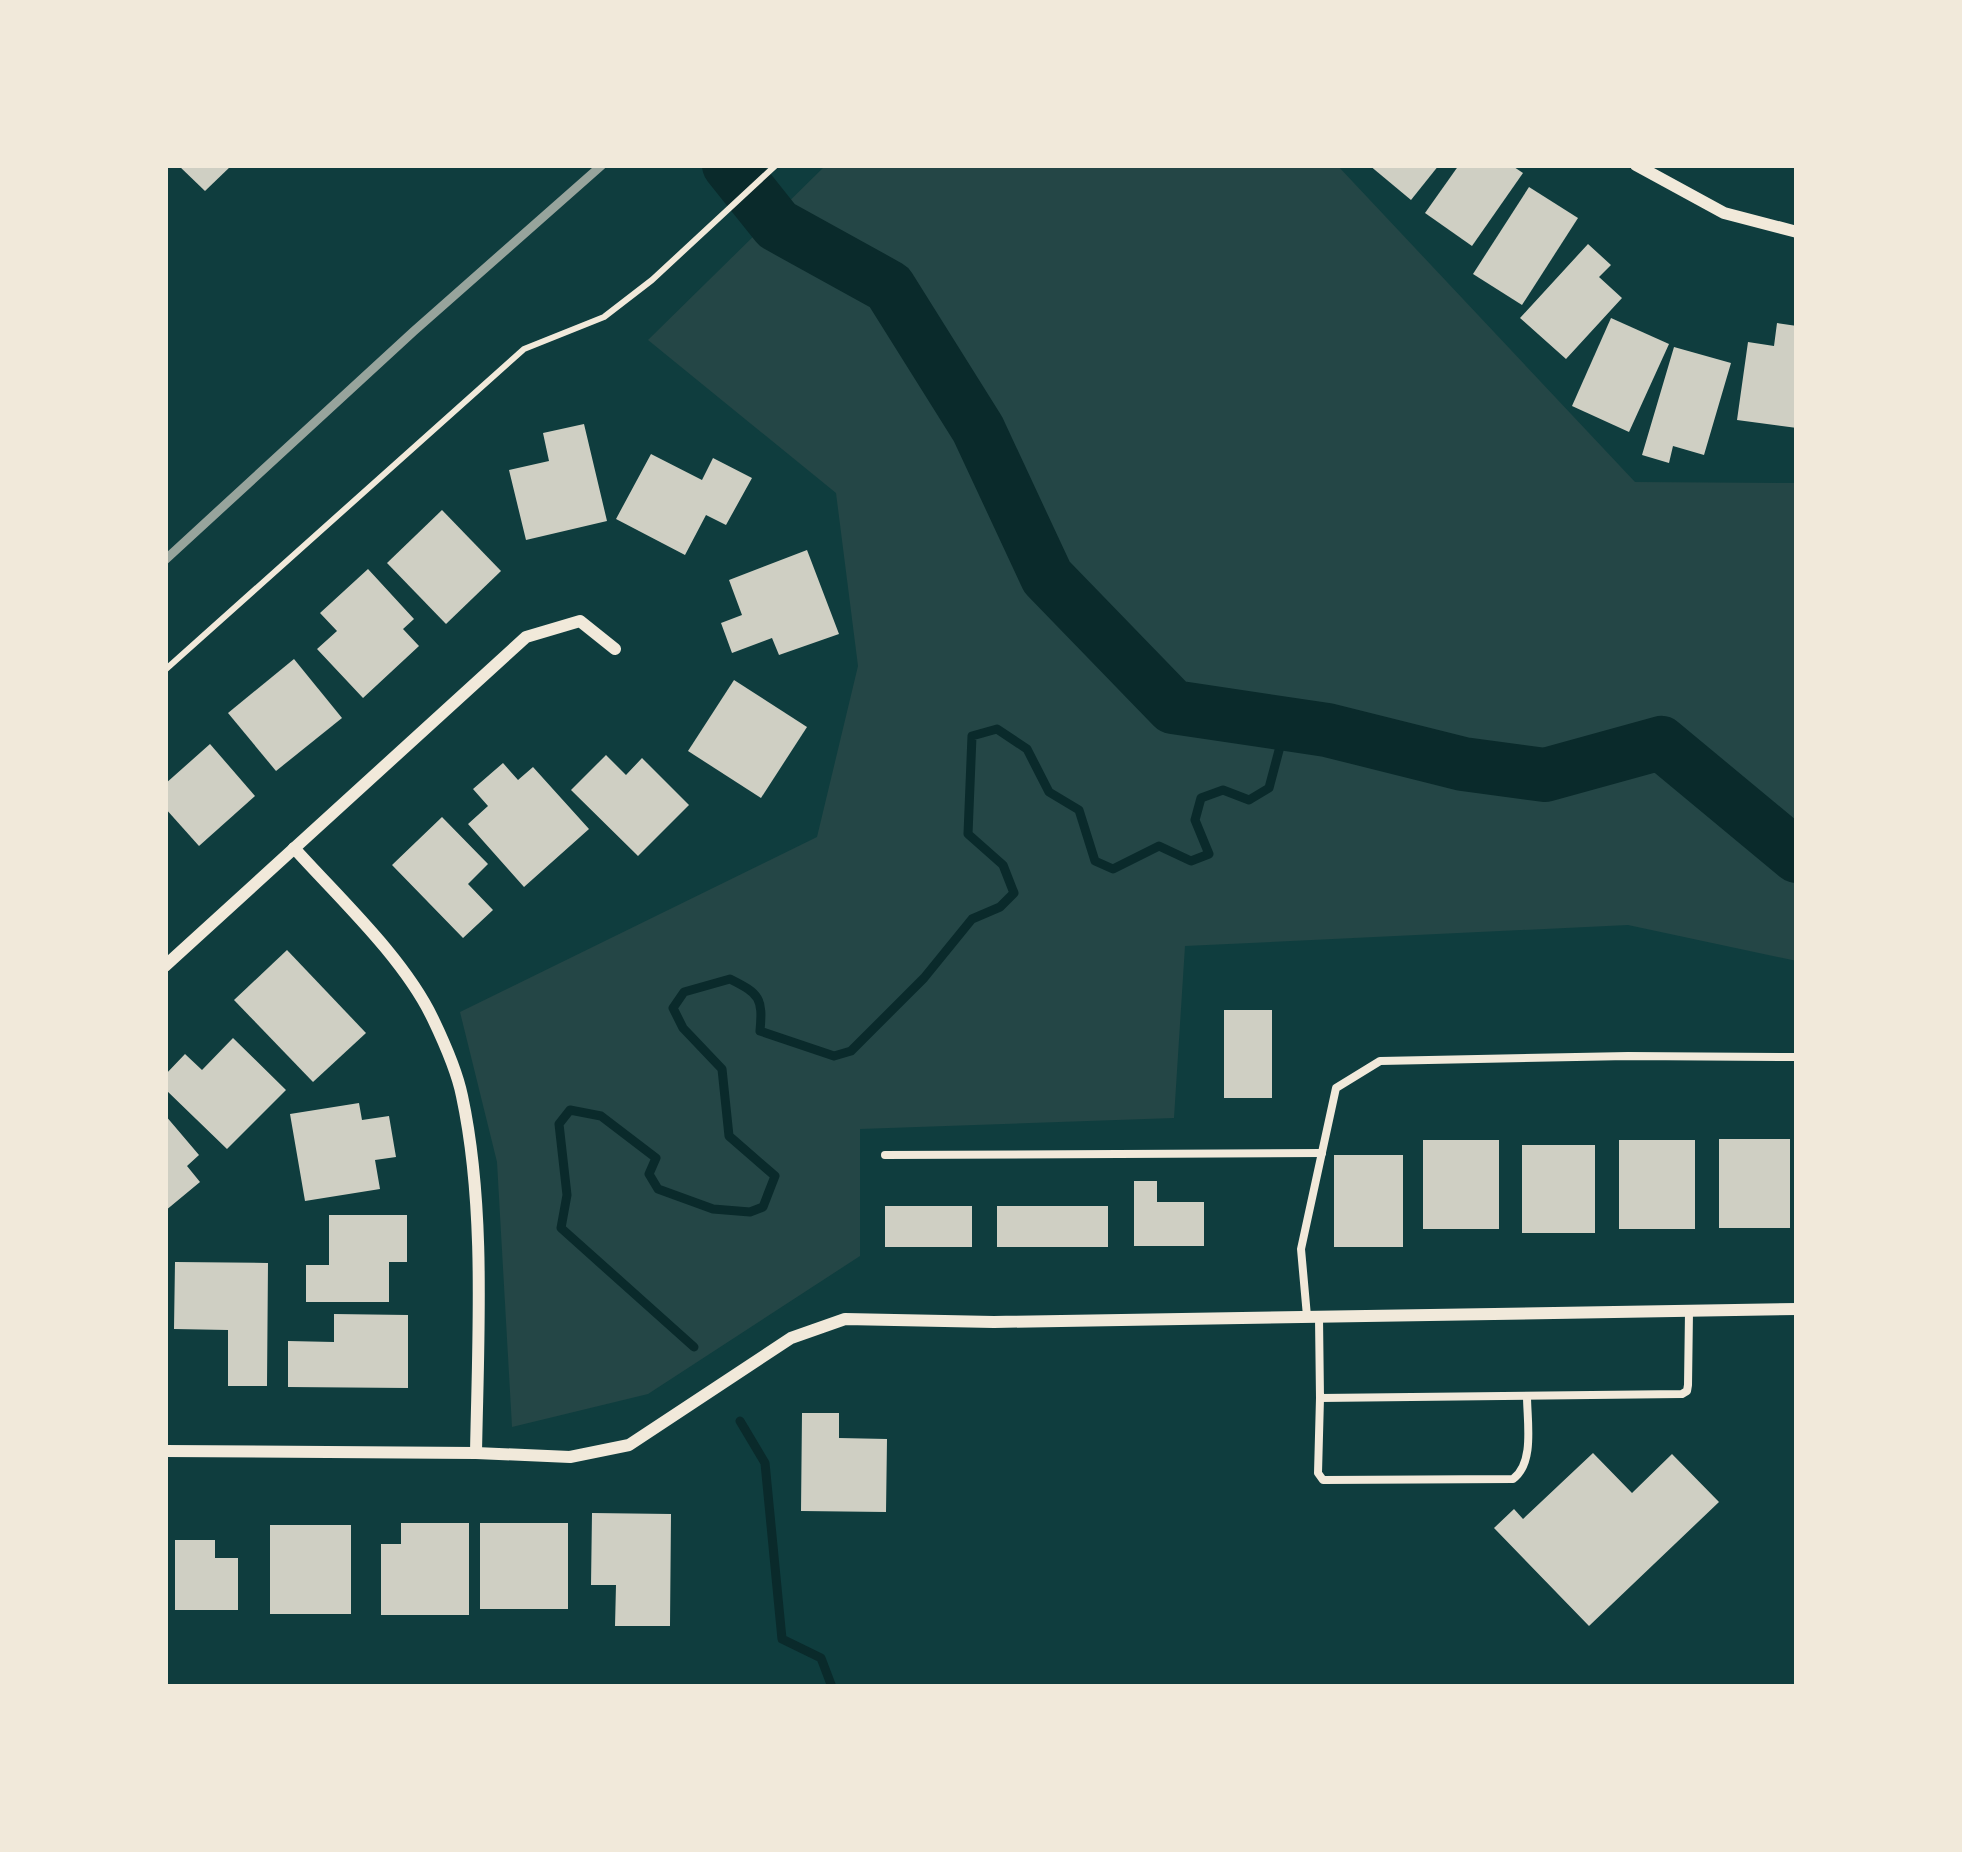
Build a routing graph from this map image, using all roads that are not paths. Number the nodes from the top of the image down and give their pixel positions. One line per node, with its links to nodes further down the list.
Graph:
1 (1636, 165): 2 (street)
2 (1797, 232)
3 (615, 649): 4 (street)
4 (294, 848): 5 (street); 15 (street)
5 (165, 966)
6 (1797, 1057): 7 (lane)
7 (1322, 1153): 8 (lane); 11 (lane)
8 (885, 1155)
9 (1797, 1310): 10 (street)
10 (1689, 1312): 11 (street); 12 (lane)
11 (1313, 1318): 13 (lane); 15 (street)
12 (1527, 1396): 13 (lane); 13 (lane)
13 (1320, 1398)
14 (165, 1451): 15 (street)
15 (476, 1454)

